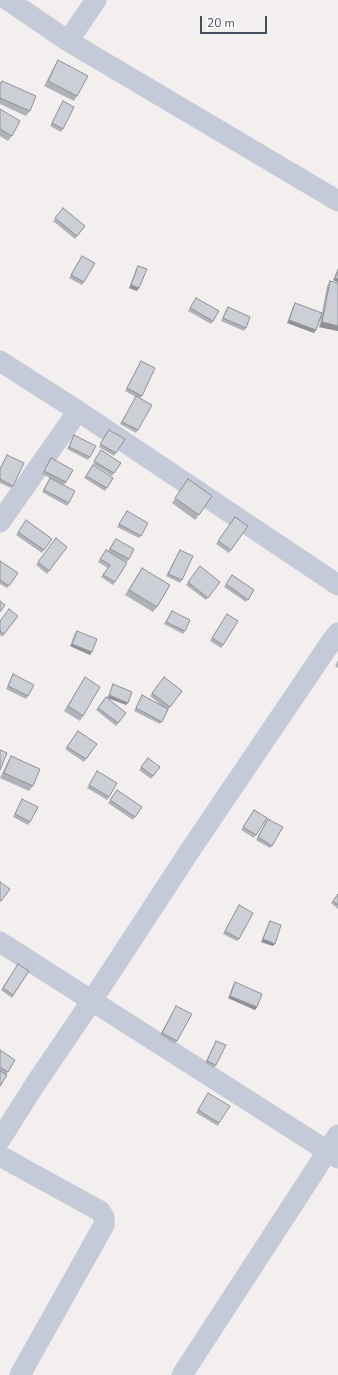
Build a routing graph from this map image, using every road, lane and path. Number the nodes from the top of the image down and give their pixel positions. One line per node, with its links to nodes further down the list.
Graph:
1 (8, 0): 3 (street)
2 (96, 0): 3 (street)
3 (68, 41): 4 (street)
4 (338, 202)
5 (0, 361): 6 (street)
6 (78, 411): 7 (street); 8 (street)
7 (0, 522)
8 (338, 585)
9 (338, 633): 11 (street)
10 (0, 942): 11 (street)
11 (91, 1002): 12 (street); 13 (street)
12 (0, 1140)
13 (335, 1148): 16 (street)
14 (0, 1156): 15 (street)
15 (20, 1375)
16 (182, 1375)

